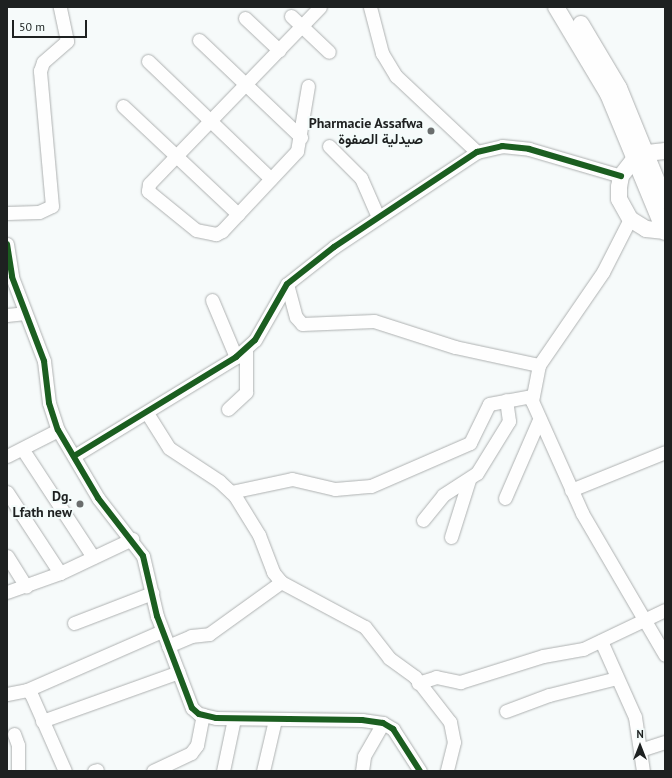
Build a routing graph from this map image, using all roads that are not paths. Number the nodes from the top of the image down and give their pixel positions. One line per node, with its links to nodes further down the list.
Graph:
1 (60, 7): 26 (street)
2 (320, 7): 8 (street)
3 (370, 7): 20 (street)
4 (556, 7): 22 (main road)
5 (569, 7): 22 (main road)
6 (291, 16): 8 (street)
7 (245, 18): 10 (street)
8 (303, 25): 10 (street); 11 (street)
9 (199, 40): 14 (street)
10 (279, 50): 14 (street)
11 (329, 52)
12 (148, 61): 16 (street)
13 (308, 86): 17 (street)
14 (245, 87): 16 (street); 17 (street)
15 (123, 106): 21 (street)
16 (212, 120): 21 (street); 24 (street)
17 (301, 137): 24 (street)
18 (329, 146): 28 (street)
19 (665, 151): 22 (main road)
20 (477, 152): 23 (street); 28 (street)
21 (178, 155): 27 (street); 27 (street)
22 (640, 155): 23 (main road); 25 (main road); 30 (main road)
23 (621, 176): 29 (main road)
24 (271, 179): 27 (street)
25 (665, 201)
26 (7, 213)
27 (238, 214)
28 (378, 217): 33 (street)
29 (630, 219): 30 (main road); 38 (street)
30 (665, 231)
31 (7, 244): 32 (street)
32 (10, 282): 35 (street)
33 (287, 284): 37 (street); 38 (street)
34 (212, 300): 37 (street)
35 (25, 313): 36 (street); 44 (street)
36 (7, 315)
37 (240, 353): 41 (street); 42 (street)
38 (539, 366): 39 (street)
39 (532, 396): 40 (street); 43 (street)
40 (506, 400): 49 (street); 52 (street)
41 (228, 409)
42 (147, 413): 48 (street); 52 (street)
43 (538, 422): 50 (street); 53 (street)
44 (58, 430): 45 (street); 48 (street)
45 (23, 450): 47 (street); 58 (street)
46 (665, 452): 50 (street)
47 (7, 456)
48 (74, 456): 56 (street)
49 (469, 480): 54 (street); 55 (street)
50 (571, 490): 65 (street)
51 (7, 492): 59 (street)
52 (231, 492): 60 (street)
53 (505, 498)
54 (423, 520)
55 (451, 537)
56 (132, 539): 58 (street); 63 (street)
57 (7, 556): 61 (street)
58 (93, 558): 59 (street)
59 (60, 573): 61 (street)
60 (281, 582): 69 (street); 73 (street)
61 (26, 586): 62 (street)
62 (7, 592)
63 (152, 593): 66 (street); 67 (street)
64 (665, 610): 65 (street)
65 (643, 620): 68 (street); 70 (street)
66 (74, 623)
67 (162, 631): 69 (street); 74 (street)
68 (601, 641): 72 (street); 73 (street)
69 (168, 646): 71 (street)
70 (665, 655)
71 (179, 672): 77 (street); 80 (street)
72 (617, 678): 76 (street); 84 (street)
73 (418, 683): 92 (street)
74 (27, 690): 75 (street); 80 (street)
75 (7, 694)
76 (506, 711)
77 (204, 716): 78 (street); 87 (street)
78 (234, 719): 79 (street); 88 (street)
79 (275, 720): 81 (street); 89 (street)
80 (42, 721): 86 (street)
81 (384, 723): 90 (street); 91 (street)
82 (14, 734): 85 (street)
83 (665, 742): 84 (street)
84 (640, 750): 93 (street)
85 (18, 771)
86 (65, 771)
87 (153, 771)
88 (223, 771)
89 (264, 771)
90 (362, 771)
91 (420, 771)
92 (447, 771)
93 (643, 771)

